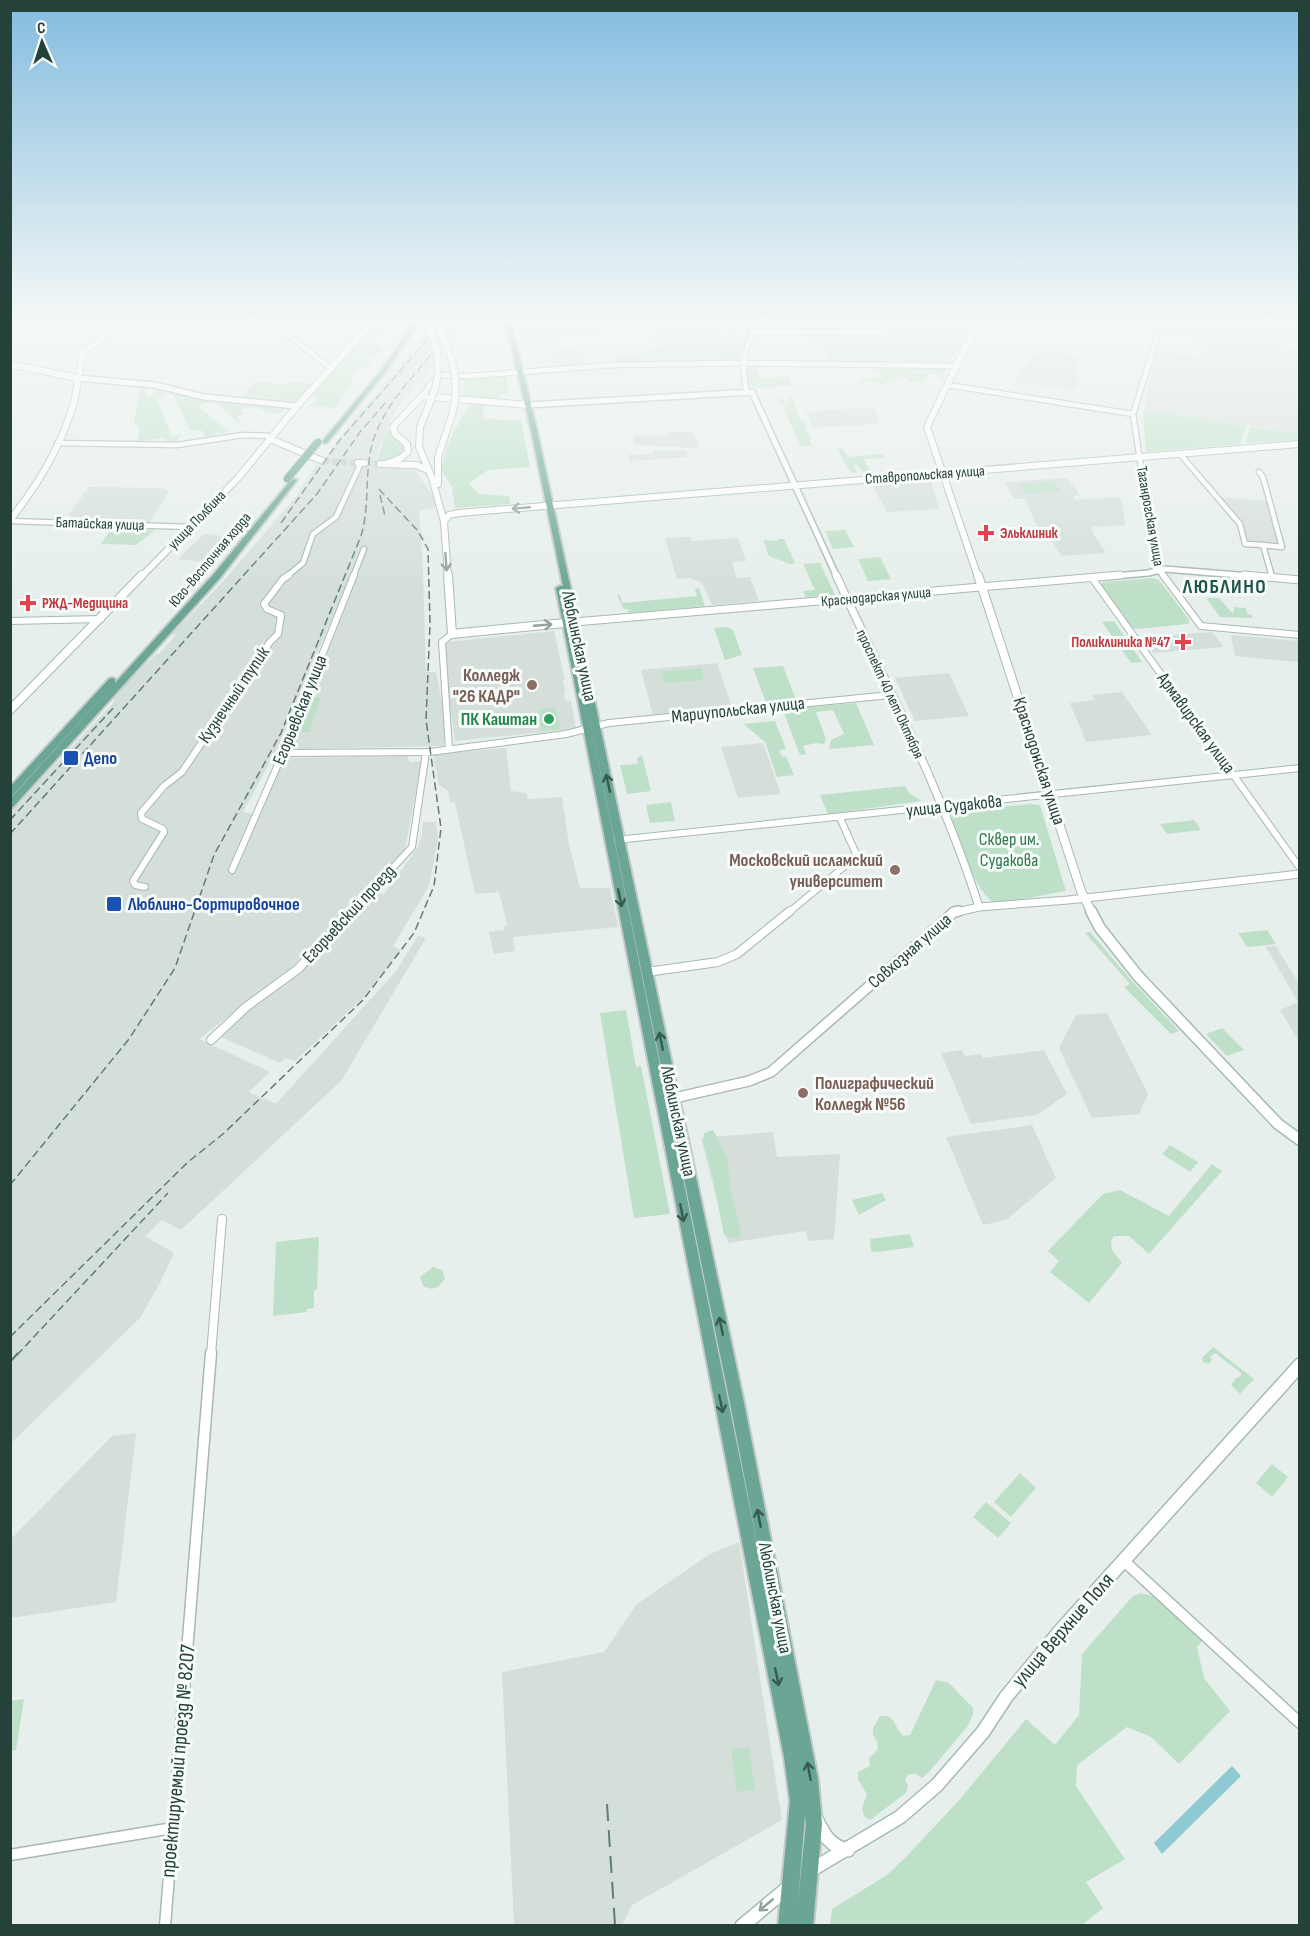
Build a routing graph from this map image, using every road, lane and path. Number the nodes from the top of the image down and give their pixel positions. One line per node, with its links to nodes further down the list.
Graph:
1 (71, 411): 15 (main road)
2 (293, 411): 13 (main road, улица Полбина)
3 (345, 411): 14 (main road, Юго-Восточная хорда)
4 (348, 411): 14 (main road, Юго-Восточная хорда)
5 (409, 411): 20 (main road)
6 (426, 411): 23 (main road, bridge)
7 (453, 411): 29 (main road, bridge)
8 (526, 411): 28 (main road, Люблинская улица)
9 (761, 411): 27 (street, проспект 40 лет Октября)
10 (934, 411): 25 (main road, Краснодонская улица)
11 (1116, 411): 12 (street)
12 (1133, 414): 18 (street, Таганрогская улица)
13 (271, 437): 15 (street); 19 (main road); 32 (main road, улица Полбина)
14 (321, 442): 26 (main road, Юго-Восточная хорда)
15 (57, 443): 30 (main road)
16 (1299, 444): 17 (main road, Ставропольская улица)
17 (1180, 454): 18 (main road, Ставропольская улица); 33 (street)
18 (1140, 458): 25 (main road, Ставропольская улица); 35 (street, Таганрогская улица)
19 (320, 461)
20 (403, 461): 22 (main road); 23 (main road)
21 (361, 463): 63 (street, Кузнечный тупик)
22 (383, 464)
23 (428, 470): 31 (main road)
24 (1259, 472): 33 (street)
25 (943, 473): 27 (main road, Ставропольская улица); 39 (main road, Краснодонская улица)
26 (290, 480): 54 (main road, Юго-Восточная хорда); 56 (main road, Юго-Восточная хорда)
27 (794, 485): 28 (main road, Ставропольская улица); 40 (street, проспект 40 лет Октября)
28 (547, 506): 29 (main road, Ставропольская улица, one-way to 29); 43 (main road, Люблинская улица)
29 (459, 513): 31 (main road)
30 (10, 521): 32 (street, Батайская улица)
31 (444, 522): 44 (main road, one-way to 44)
32 (190, 527): 41 (main road, улица Полбина)
33 (1263, 545): 37 (street)
34 (364, 549): 51 (street, Егорьевская улица)
35 (1158, 570): 36 (street, Краснодарская улица); 37 (street, Краснодарская улица); 45 (street, Таганрогская улица)
36 (1092, 578): 39 (street, Краснодарская улица); 53 (street, Армавирская улица)
37 (1272, 578): 38 (street, Краснодарская улица)
38 (1299, 580)
39 (982, 587): 40 (street, Краснодарская улица); 55 (main road, Краснодонская улица)
40 (846, 599): 43 (street, Краснодарская улица); 46 (street, проспект 40 лет Октября)
41 (100, 619): 42 (street); 47 (main road, улица Полбина)
42 (10, 621)
43 (571, 623): 44 (main road, Краснодарская улица, one-way to 43); 48 (main road, Люблинская улица)
44 (452, 634): 49 (street)
45 (1299, 635)
46 (890, 695): 48 (street, Мариупольская улица); 57 (street, проспект 40 лет Октября)
47 (10, 710)
48 (592, 728): 49 (street); 59 (main road, Люблинская улица)
49 (449, 749): 50 (street)
50 (426, 752): 51 (street); 67 (street, Егорьевский проезд)
51 (283, 753): 61 (street, Егорьевская улица)
52 (1299, 768): 53 (street, улица Судакова)
53 (1233, 776): 55 (street, улица Судакова); 60 (street, Армавирская улица)
54 (10, 793)
55 (1051, 796): 57 (street, улица Судакова); 64 (main road, Краснодонская улица)
56 (10, 805)
57 (942, 807): 58 (street, улица Судакова); 65 (street, проспект 40 лет Октября)
58 (840, 818): 59 (street, улица Судакова); 66 (street)
59 (614, 841): 66 (main road, Люблинская улица); 68 (main road, Люблинская улица, one-way to 68)
60 (1299, 868)
61 (232, 870)
62 (1299, 874): 64 (street, Совхозная улица)
63 (145, 887)
64 (1084, 898): 65 (street, Совхозная улица); 69 (main road, Краснодонская улица)
65 (979, 907): 68 (street, Совхозная улица)
66 (646, 972): 68 (main road, Люблинская улица, one-way to 66)
67 (210, 1040)
68 (667, 1100): 74 (main road, Люблинская улица, one-way to 68); 79 (main road, Люблинская улица, one-way to 79)
69 (1299, 1140)
70 (222, 1219): 75 (street, проектируемый проезд № 8207)
71 (1299, 1365): 72 (main road, улица Верхние Поля)
72 (1124, 1561): 73 (street); 76 (main road, улица Верхние Поля)
73 (1299, 1724)
74 (813, 1808): 76 (main road); 78 (main road, Люблинская улица)
75 (173, 1828): 77 (street); 80 (street, проектируемый проезд № 8207)
76 (848, 1850): 78 (main road, улица Верхние Поля)
77 (10, 1854)
78 (810, 1871): 79 (main road, улица Верхние Поля); 83 (main road, Люблинская улица)
79 (791, 1885): 81 (main road, улица Верхние Поля, one-way to 81); 82 (main road, Люблинская улица)
80 (165, 1926)
81 (742, 1926)
82 (787, 1926)
83 (804, 1926)

